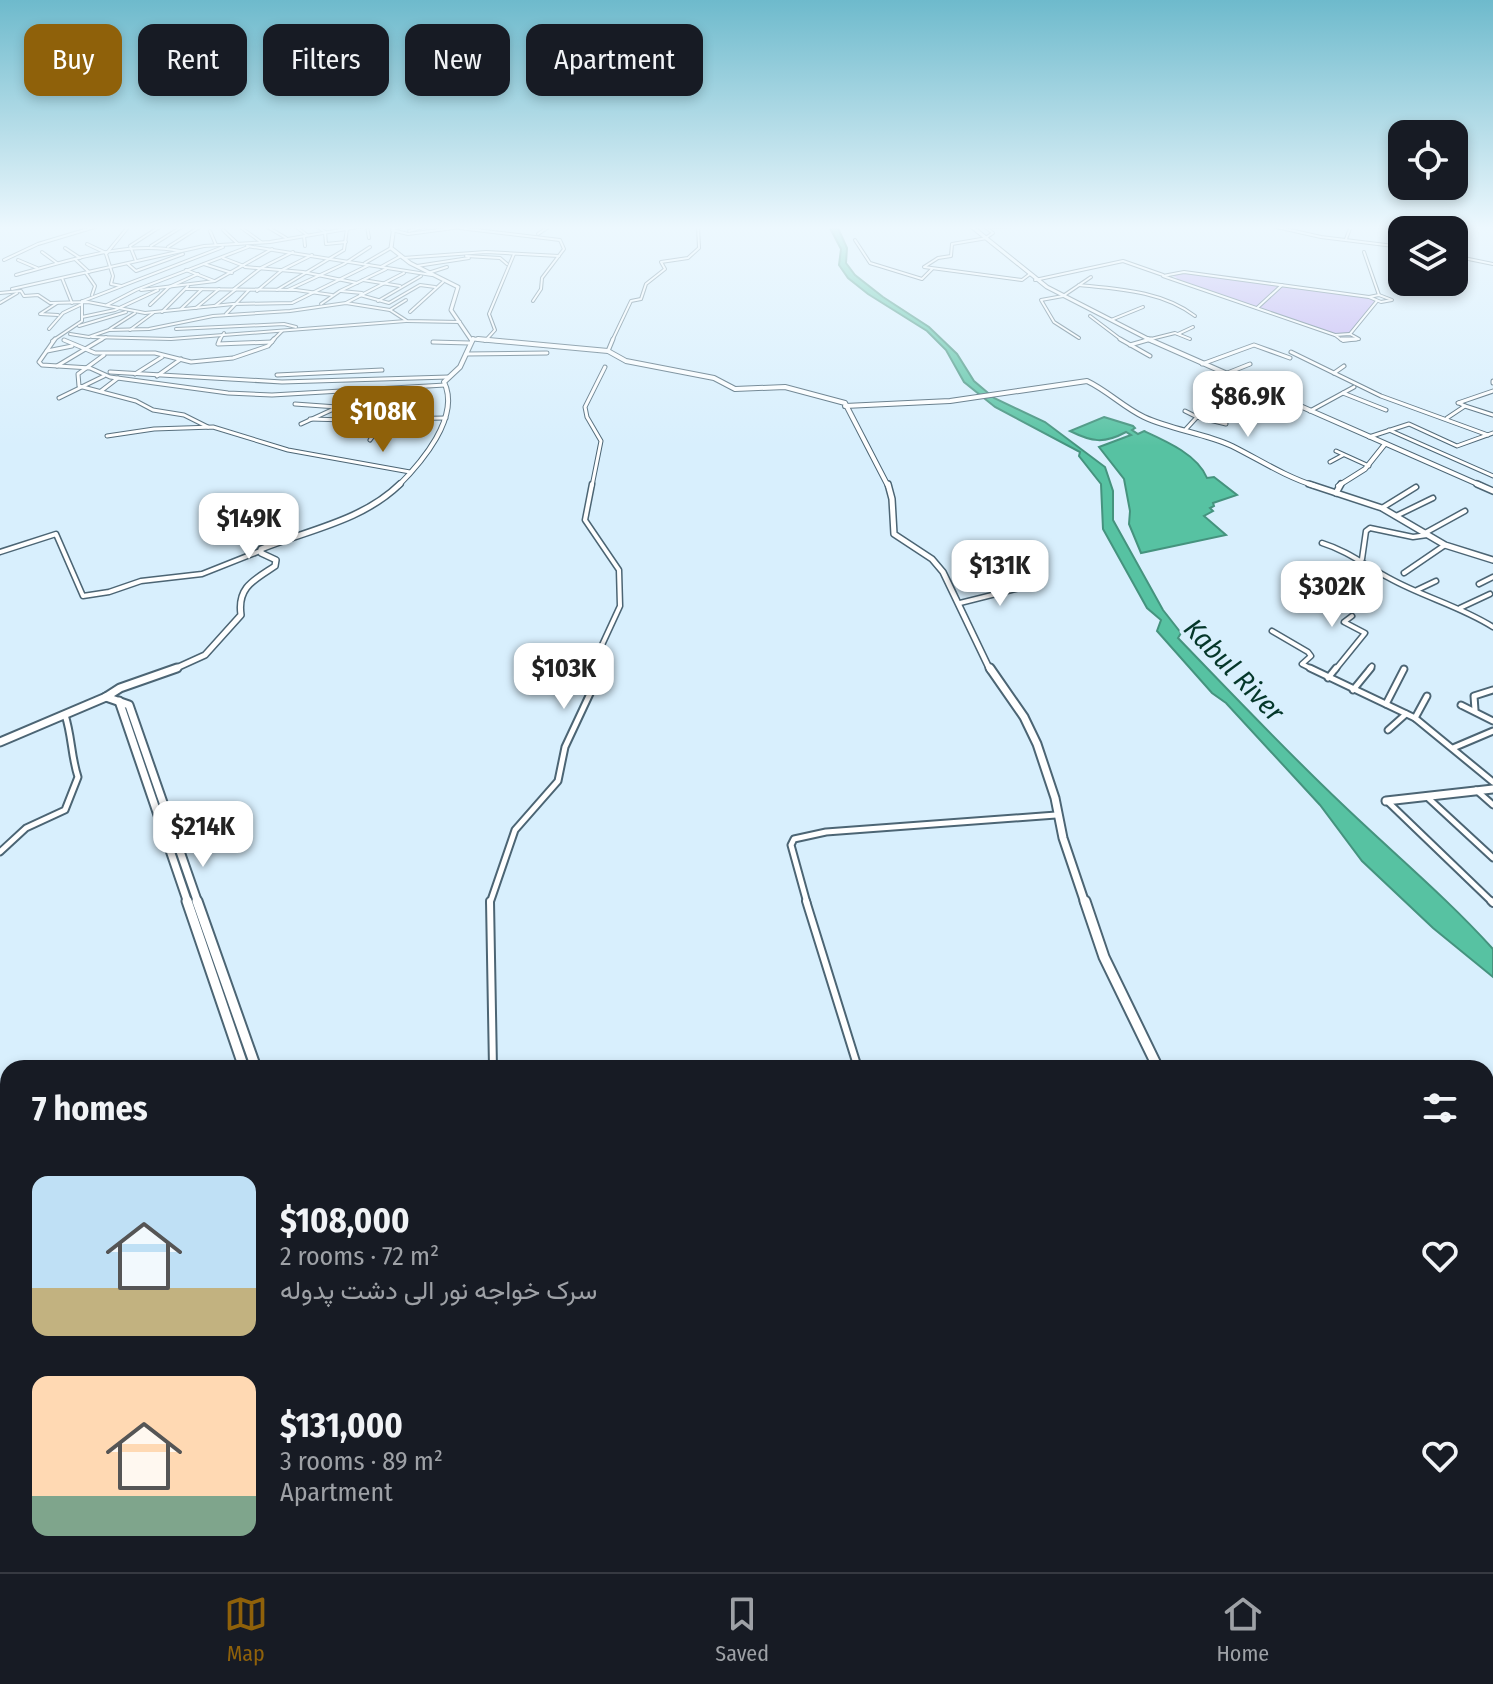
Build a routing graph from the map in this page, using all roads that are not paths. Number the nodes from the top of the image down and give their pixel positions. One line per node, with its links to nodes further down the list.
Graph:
1 (43, 299): 35 (street)
2 (71, 299): 36 (street)
3 (88, 299): 37 (street)
4 (117, 299): 42 (street)
5 (138, 299): 50 (street)
6 (157, 299): 43 (street)
7 (175, 299): 55 (street)
8 (191, 299): 51 (street)
9 (206, 299): 48 (street)
10 (222, 299): 46 (street)
11 (238, 299): 39 (street)
12 (253, 299): 40 (street)
13 (269, 299): 44 (street)
14 (286, 299): 41 (street)
15 (298, 299): 41 (street)
16 (326, 299): 45 (street)
17 (352, 299): 38 (street)
18 (374, 299): 33 (street)
19 (381, 299): 33 (street)
20 (395, 299): 33 (street)
21 (423, 299): 56 (street)
22 (455, 299): 66 (main road)
23 (500, 299): 89 (street)
24 (639, 299): 98 (street)
25 (1045, 299): 84 (street)
26 (1070, 299): 63 (main road)
27 (1159, 299): 61 (street)
28 (1232, 299): 49 (street)
29 (1266, 299): 49 (street)
30 (1374, 299): 34 (street)
31 (1388, 299): 34 (street)
32 (406, 300): 52 (street)
33 (378, 301)
34 (1377, 301): 78 (street)
35 (57, 303): 36 (street); 58 (street)
36 (72, 303): 37 (street)
37 (82, 303): 42 (street); 58 (street); 62 (street)
38 (346, 303): 45 (street); 52 (street)
39 (233, 304): 40 (street); 46 (street); 59 (street)
40 (250, 304): 44 (street)
41 (281, 304): 44 (street)
42 (107, 305): 50 (street)
43 (150, 305)
44 (264, 305)
45 (319, 305): 59 (street)
46 (214, 306): 48 (street)
47 (1143, 307): 63 (street)
48 (196, 308): 51 (street)
49 (1257, 308): 80 (street)
50 (119, 309): 53 (street); 62 (street)
51 (180, 310): 55 (street)
52 (390, 310): 64 (street)
53 (127, 312): 54 (street); 67 (street)
54 (136, 312): 57 (street); 73 (street)
55 (162, 312): 57 (street)
56 (410, 312)
57 (153, 313): 74 (street)
58 (59, 315): 70 (street)
59 (225, 315): 65 (street)
60 (1090, 316): 94 (street)
61 (1195, 316)
62 (81, 317): 67 (street)
63 (1111, 320): 90 (main road)
64 (407, 321): 66 (street); 72 (street)
65 (180, 322): 71 (street); 74 (street)
66 (460, 322): 88 (main road)
67 (77, 326): 76 (street)
68 (228, 326): 71 (street); 72 (street); 79 (street)
69 (1193, 327): 77 (street)
70 (49, 329)
71 (176, 329): 85 (street)
72 (305, 329): 75 (street)
73 (109, 330): 74 (street); 81 (street)
74 (129, 330)
75 (283, 330): 79 (street); 91 (street)
76 (69, 333): 81 (street); 96 (street)
77 (1178, 334): 86 (street); 90 (street)
78 (1350, 334): 80 (street); 80 (street)
79 (224, 335): 85 (street); 91 (street)
80 (1335, 335)
81 (92, 337): 82 (street)
82 (106, 337): 83 (street); 99 (street)
83 (143, 338): 85 (street); 97 (street)
84 (1079, 338)
85 (171, 339)
86 (1190, 339)
87 (64, 340): 95 (street)
88 (471, 341): 89 (main road); 92 (street); 102 (main road)
89 (485, 341): 93 (main road)
90 (1152, 341): 94 (street); 111 (main road)
91 (273, 342): 108 (street)
92 (433, 342)
93 (551, 344): 98 (main road); 101 (street)
94 (1130, 345): 105 (street)
95 (72, 346): 96 (street); 99 (street)
96 (46, 351): 114 (street)
97 (131, 351): 103 (street); 106 (street)
98 (608, 351): 139 (main road)
99 (84, 352): 103 (street); 114 (street)
100 (1291, 352): 120 (street)
101 (547, 353): 104 (street); 109 (street)
102 (466, 354): 104 (street); 127 (main road)
103 (104, 355): 117 (street)
104 (508, 355): 110 (street)
105 (1150, 356)
106 (162, 357): 108 (street); 121 (street)
107 (1290, 358): 111 (street)
108 (182, 359): 125 (street)
109 (541, 359)
110 (501, 364)
111 (1201, 364): 123 (main road)
112 (1250, 364): 123 (street)
113 (386, 365): 118 (street)
114 (56, 366): 117 (street)
115 (1344, 366): 120 (street)
116 (605, 367): 224 (street)
117 (90, 368): 124 (street); 132 (street)
118 (382, 370): 122 (street); 126 (street)
119 (110, 372): 121 (street)
120 (1334, 373): 148 (street)
121 (134, 375): 125 (street); 129 (street)
122 (277, 375)
123 (1224, 375): 144 (main road)
124 (105, 376): 128 (street); 132 (street)
125 (157, 376): 126 (street)
126 (380, 377): 127 (street)
127 (448, 377): 130 (main road)
128 (118, 378): 129 (street); 133 (street)
129 (127, 379): 134 (street)
130 (445, 385): 134 (street); 147 (main road)
131 (1354, 387): 136 (street)
132 (81, 388): 133 (street); 137 (street)
133 (101, 391): 153 (street)
134 (336, 391): 141 (street)
135 (1493, 391): 140 (street)
136 (1343, 393): 142 (street); 144 (street)
137 (59, 398)
138 (295, 404): 141 (street)
139 (845, 406): 154 (main road); 188 (main road)
140 (1465, 406): 145 (street); 148 (street)
141 (338, 407): 149 (street)
142 (1386, 410)
143 (1185, 411): 146 (street)
144 (1310, 411): 158 (main road)
145 (1493, 415)
146 (1197, 417): 152 (street); 154 (street)
147 (446, 418): 150 (street); 165 (main road)
148 (1447, 418): 156 (street)
149 (310, 419): 150 (street); 151 (street)
150 (383, 421): 159 (street)
151 (301, 424)
152 (1226, 424)
153 (208, 427): 157 (street); 165 (street)
154 (1186, 429): 169 (main road)
155 (1388, 429): 156 (street); 158 (street); 166 (street)
156 (1491, 434)
157 (107, 436)
158 (1369, 437): 160 (main road)
159 (370, 440)
160 (1385, 444): 164 (main road); 168 (main road)
161 (1336, 451): 162 (street)
162 (1343, 454): 163 (street); 164 (street)
163 (1330, 462)
164 (1369, 466): 169 (main road)
165 (410, 472): 177 (main road)
166 (1493, 476)
167 (1416, 487): 171 (street)
168 (1493, 491)
169 (1336, 493): 171 (main road)
170 (1433, 498): 173 (street)
171 (1382, 508): 173 (main road)
172 (1465, 511): 174 (street)
173 (1396, 516): 174 (main road)
174 (1427, 534): 176 (main road); 179 (street)
175 (1322, 543): 179 (street)
176 (1445, 545): 180 (main road); 181 (street)
177 (260, 551): 178 (street); 199 (main road)
178 (0, 552)
179 (1362, 559): 186 (street)
180 (1493, 560)
181 (1404, 573)
182 (1493, 577): 184 (street)
183 (1436, 581): 186 (street)
184 (1479, 584)
185 (1032, 585): 188 (street)
186 (1416, 590): 189 (street)
187 (1490, 594): 189 (street)
188 (960, 603): 218 (main road)
189 (1459, 609): 191 (street)
190 (1352, 616): 195 (street)
191 (1493, 627)
192 (1272, 631): 195 (street)
193 (1372, 666): 196 (street)
194 (1404, 669): 201 (street)
195 (1328, 678): 196 (street)
196 (1353, 690): 201 (street)
197 (1493, 690): 203 (street)
198 (1427, 696): 206 (street)
199 (106, 697): 200 (main road); 205 (main road)
200 (119, 701): 222 (main road); 223 (main road)
201 (1386, 704): 204 (street)
202 (1461, 705): 203 (street)
203 (1475, 710): 207 (street)
204 (1406, 714): 206 (street); 208 (street)
205 (65, 715): 210 (main road); 219 (street)
206 (1415, 718): 211 (street)
207 (1493, 721)
208 (1388, 730)
209 (1493, 731): 211 (street)
210 (0, 742)
211 (1453, 748): 212 (street)
212 (1493, 782)
213 (1475, 789): 214 (main road); 215 (main road); 217 (street)
214 (1493, 789)
215 (1425, 795): 216 (main road); 220 (street)
216 (1386, 801): 221 (street)
217 (1493, 805)
218 (1056, 815): 225 (street); 226 (main road)
219 (0, 852)
220 (1493, 858)
221 (1493, 903)
222 (241, 1060)
223 (253, 1060)
224 (493, 1060)
225 (855, 1060)
226 (1154, 1060)

